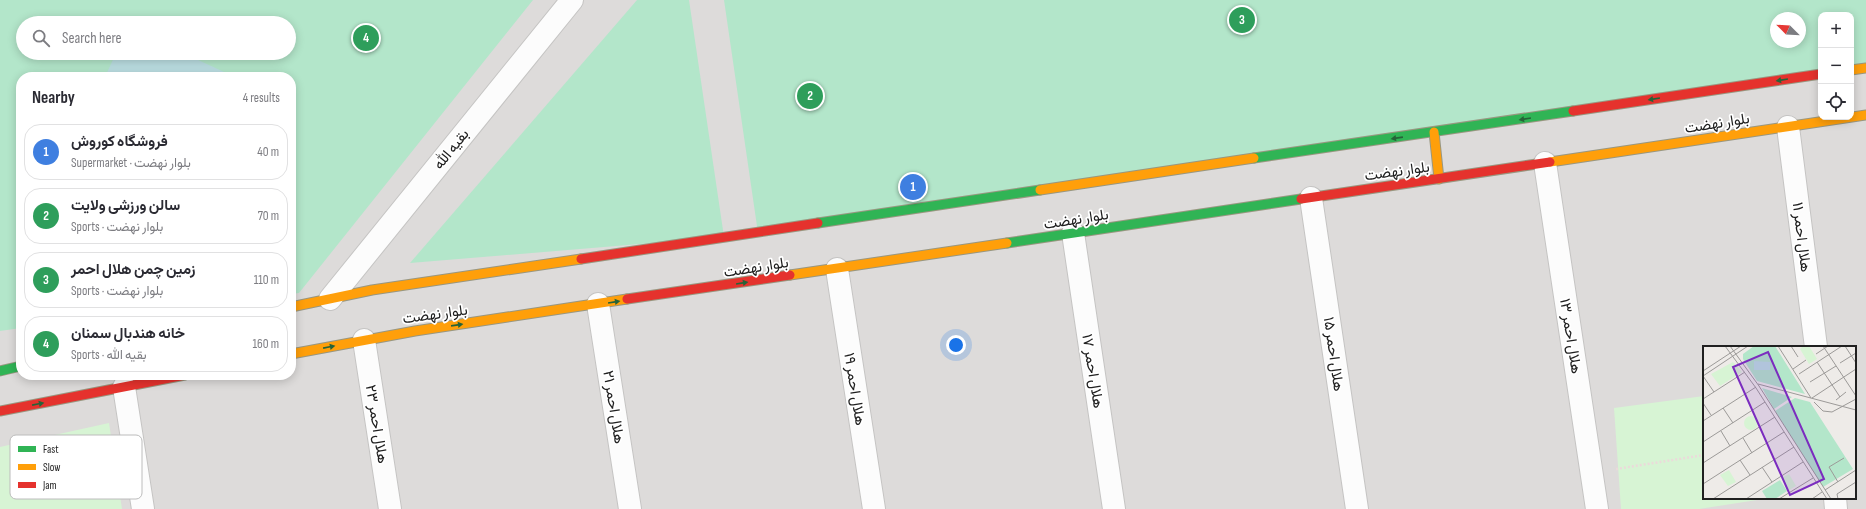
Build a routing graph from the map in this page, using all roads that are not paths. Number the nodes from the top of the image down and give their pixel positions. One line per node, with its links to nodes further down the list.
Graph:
1 (572, 0): 13 (street, بقیه الله)
2 (1866, 68): 3 (main road)
3 (1854, 70)
4 (1818, 74): 7 (main road, one-way to 7)
5 (1866, 115): 6 (main road, بلوار نهضت)
6 (1788, 127): 8 (main road, بلوار نهضت); 17 (street, هلال احمر ۱۱)
7 (1434, 132): 9 (main road); 13 (main road, one-way to 13)
8 (1545, 163): 9 (main road, بلوار نهضت); 33 (street, هلال احمر ۱۳)
9 (1439, 179): 10 (main road, بلوار نهضت)
10 (1311, 198): 11 (main road, بلوار نهضت); 32 (street, هلال احمر ۱۵)
11 (1073, 234): 12 (main road, بلوار نهضت); 31 (street, هلال احمر ۱۷)
12 (836, 269): 14 (main road, بلوار نهضت, one-way to 12); 30 (street, هلال احمر ۱۹)
13 (330, 299): 15 (main road)
14 (598, 304): 16 (main road, بلوار نهضت, one-way to 14); 29 (street, هلال احمر ۲۱)
15 (296, 306)
16 (364, 340): 18 (main road, بلوار نهضت, one-way to 16); 28 (street, هلال احمر ۲۳)
17 (1816, 346)
18 (296, 353)
19 (16, 367): 20 (main road)
20 (0, 371)
21 (160, 380): 22 (main road)
22 (124, 387): 23 (main road, one-way to 22); 24 (street)
23 (0, 411)
24 (131, 435)
25 (141, 499): 27 (street)
26 (1835, 499): 34 (street)
27 (143, 509)
28 (390, 509)
29 (630, 509)
30 (874, 509)
31 (1114, 509)
32 (1357, 509)
33 (1597, 509)
34 (1836, 509)

